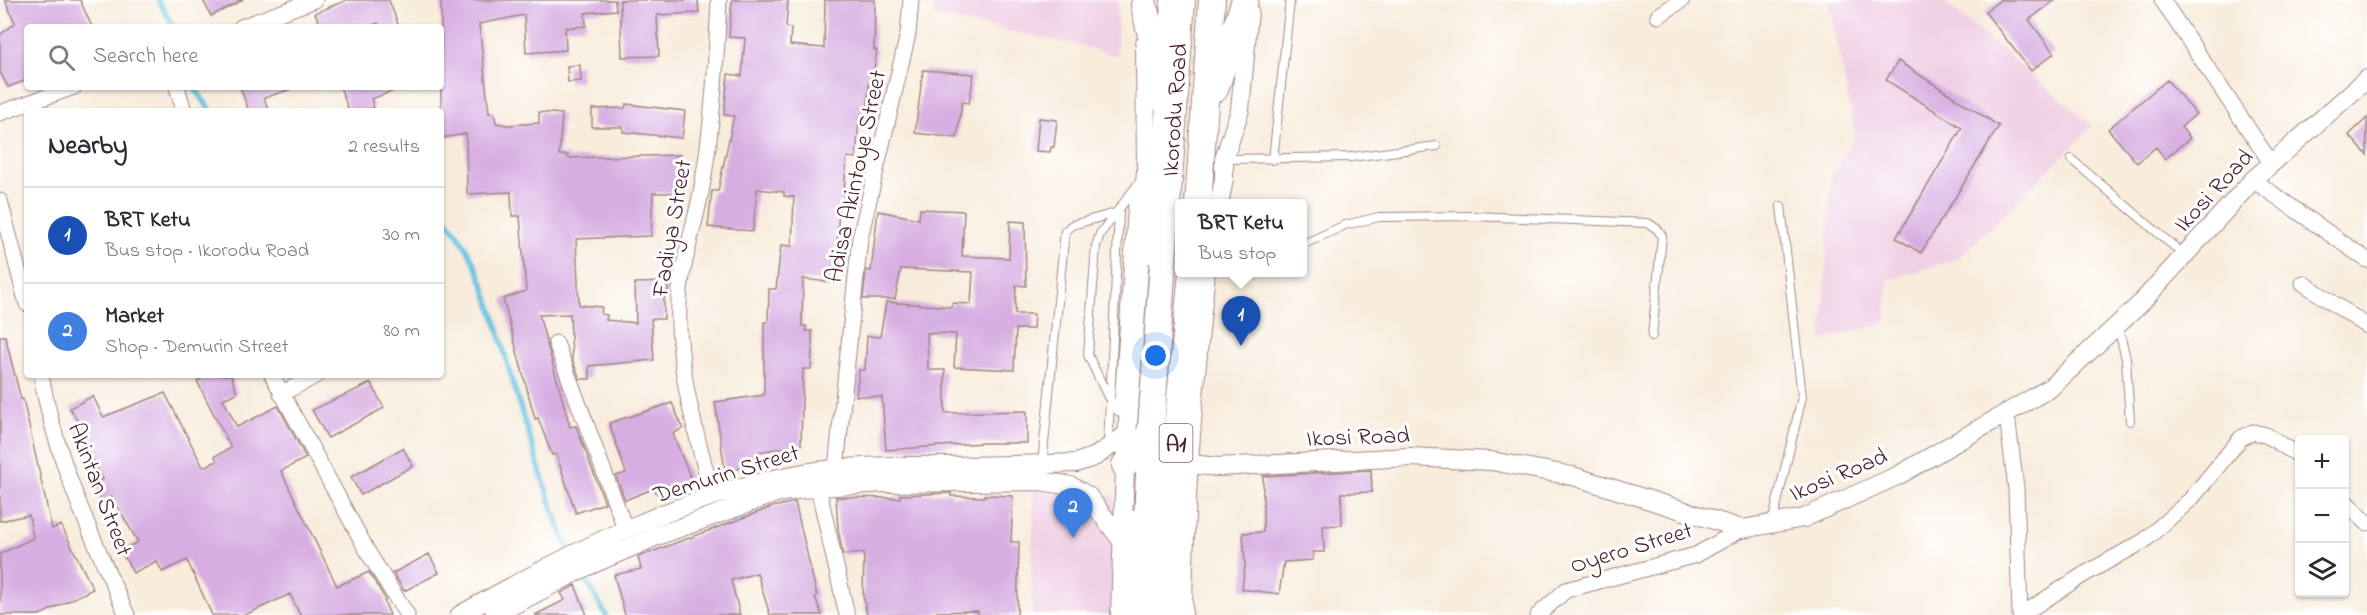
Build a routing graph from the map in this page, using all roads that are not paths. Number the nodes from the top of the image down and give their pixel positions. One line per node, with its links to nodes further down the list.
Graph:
1 (315, 0): 14 (street)
2 (719, 0): 61 (street, Fadiya Street)
3 (911, 0): 58 (street, Adisa Akintoye Street)
4 (1182, 0): 22 (highway, Ikorodu Road / A1)
5 (1212, 0): 21 (highway, Ikorodu Road)
6 (1219, 0): 21 (lane)
7 (1245, 0): 21 (highway)
8 (1250, 0): 24 (street)
9 (1290, 0): 26 (lane)
10 (1682, 0): 13 (street)
11 (2162, 0): 27 (street)
12 (1155, 3): 16 (highway); 28 (street, Ikorodu Road)
13 (1658, 16)
14 (249, 24)
15 (2367, 79): 27 (street, Ikosi Road)
16 (1161, 84): 22 (highway); 39 (lane)
17 (65, 90): 20 (street)
18 (178, 90): 19 (street)
19 (183, 108)
20 (0, 113)
21 (1204, 124): 31 (highway, Ikorodu Road)
22 (1172, 130): 55 (highway, Ikorodu Road / A1)
23 (1437, 146): 26 (lane)
24 (1224, 159): 26 (lane); 32 (street)
25 (2071, 159): 37 (lane)
26 (1273, 160)
27 (2271, 163): 29 (street, Ikosi Road)
28 (1146, 171): 30 (lane); 55 (street, Ikorodu Road)
29 (2253, 180): 37 (street, Ikosi Road); 38 (street)
30 (1134, 193): 35 (lane); 55 (lane)
31 (1198, 199)
32 (1220, 199)
33 (0, 201): 43 (street)
34 (1781, 206): 65 (lane)
35 (1119, 212): 52 (lane); 52 (lane); 59 (lane)
36 (1307, 243): 46 (lane)
37 (2184, 255): 44 (street, Ikosi Road)
38 (2367, 260)
39 (1150, 273)
40 (1192, 277): 79 (highway, A1)
41 (1206, 277): 57 (street)
42 (2303, 283): 45 (street)
43 (24, 293)
44 (2118, 324): 53 (street, Ikosi Road); 54 (lane)
45 (2367, 326)
46 (1652, 336)
47 (556, 343): 67 (street)
48 (42, 378): 71 (street, Akintan Street)
49 (273, 378): 51 (street)
50 (311, 378): 51 (street)
51 (281, 394): 72 (street)
52 (1108, 397): 55 (lane); 55 (lane)
53 (2007, 416): 65 (street, Ikosi Road); 82 (street)
54 (2130, 421)
55 (1129, 441): 59 (street, Demurin Street); 68 (street, Ikorodu Road); 78 (highway, Ikorodu Road / A1)
56 (2295, 453): 82 (street)
57 (1190, 464): 66 (street, Ikosi Road); 80 (street)
58 (836, 468): 59 (street, Demurin Street); 61 (street, Demurin Street)
59 (1041, 473): 60 (street, Demurin Street); 68 (street, Demurin Street)
60 (818, 488): 69 (street, Demurin Street); 75 (street)
61 (713, 497): 67 (street, Demurin Street)
62 (1135, 501): 77 (lane)
63 (2349, 505): 64 (street)
64 (2367, 523)
65 (1772, 524): 66 (street, Ikosi Road)
66 (1742, 529): 81 (street, Oyero Street)
67 (626, 531): 69 (street, Demurin Street)
68 (1122, 541): 76 (street, Ikorodu Road)
69 (583, 559): 70 (street, Demurin Street)
70 (551, 576): 73 (street, Demurin Street); 74 (street, Demurin Street)
71 (127, 615)
72 (407, 615)
73 (460, 615)
74 (494, 615)
75 (847, 615)
76 (1120, 615)
77 (1130, 615)
78 (1143, 615)
79 (1168, 615)
80 (1183, 615)
81 (1538, 615)
82 (2020, 615)

